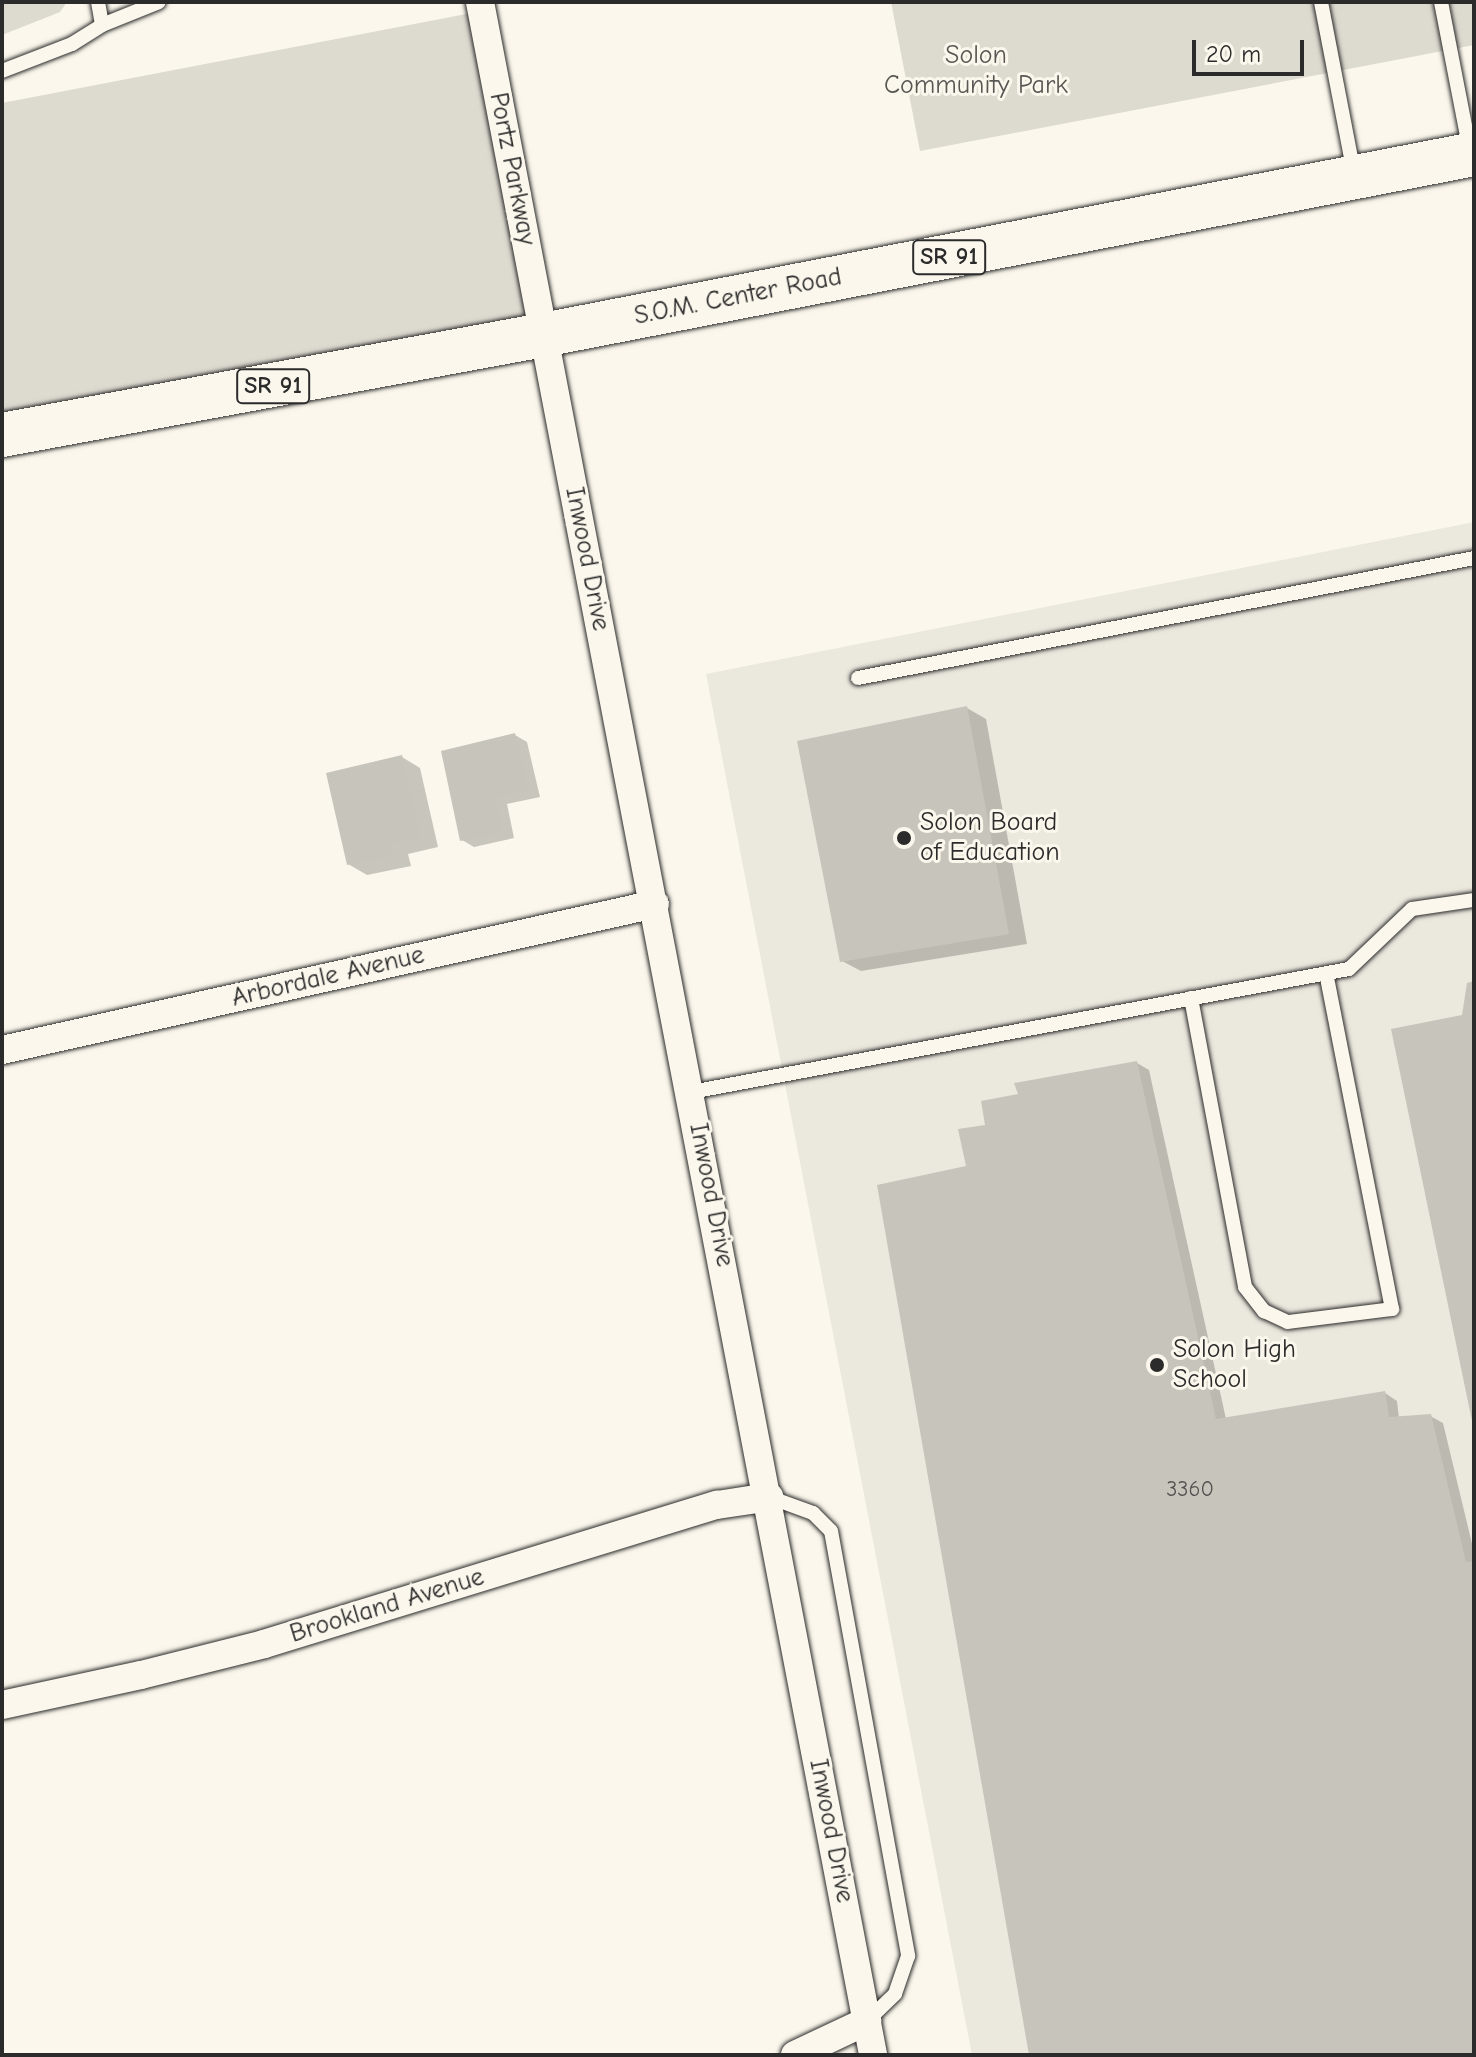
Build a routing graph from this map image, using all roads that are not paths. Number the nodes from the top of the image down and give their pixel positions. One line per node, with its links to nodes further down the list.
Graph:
1 (98, 2): 6 (lane)
2 (159, 2): 6 (lane)
3 (480, 2): 10 (street, Portz Parkway)
4 (1321, 2): 9 (lane)
5 (1441, 2): 8 (lane)
6 (102, 25): 7 (lane)
7 (2, 71)
8 (1472, 155): 9 (main road, S.O.M. Center Road / SR 91)
9 (1355, 178): 10 (main road, S.O.M. Center Road / SR 91)
10 (543, 335): 11 (main road, S.O.M. Center Road / SR 91); 15 (street, Inwood Drive)
11 (2, 435)
12 (1474, 558): 13 (lane)
13 (858, 678)
14 (1474, 900): 16 (lane)
15 (655, 904): 18 (street, Arbordale Avenue); 19 (street, Inwood Drive)
16 (1326, 973): 17 (lane); 17 (lane)
17 (1191, 998): 19 (lane)
18 (2, 1050)
19 (691, 1092): 20 (street, Inwood Drive)
20 (769, 1497): 21 (street, Brookland Avenue); 22 (street, Inwood Drive); 22 (lane)
21 (2, 1705)
22 (867, 2021): 23 (street); 24 (street, Inwood Drive)
23 (795, 2055)
24 (873, 2055)

